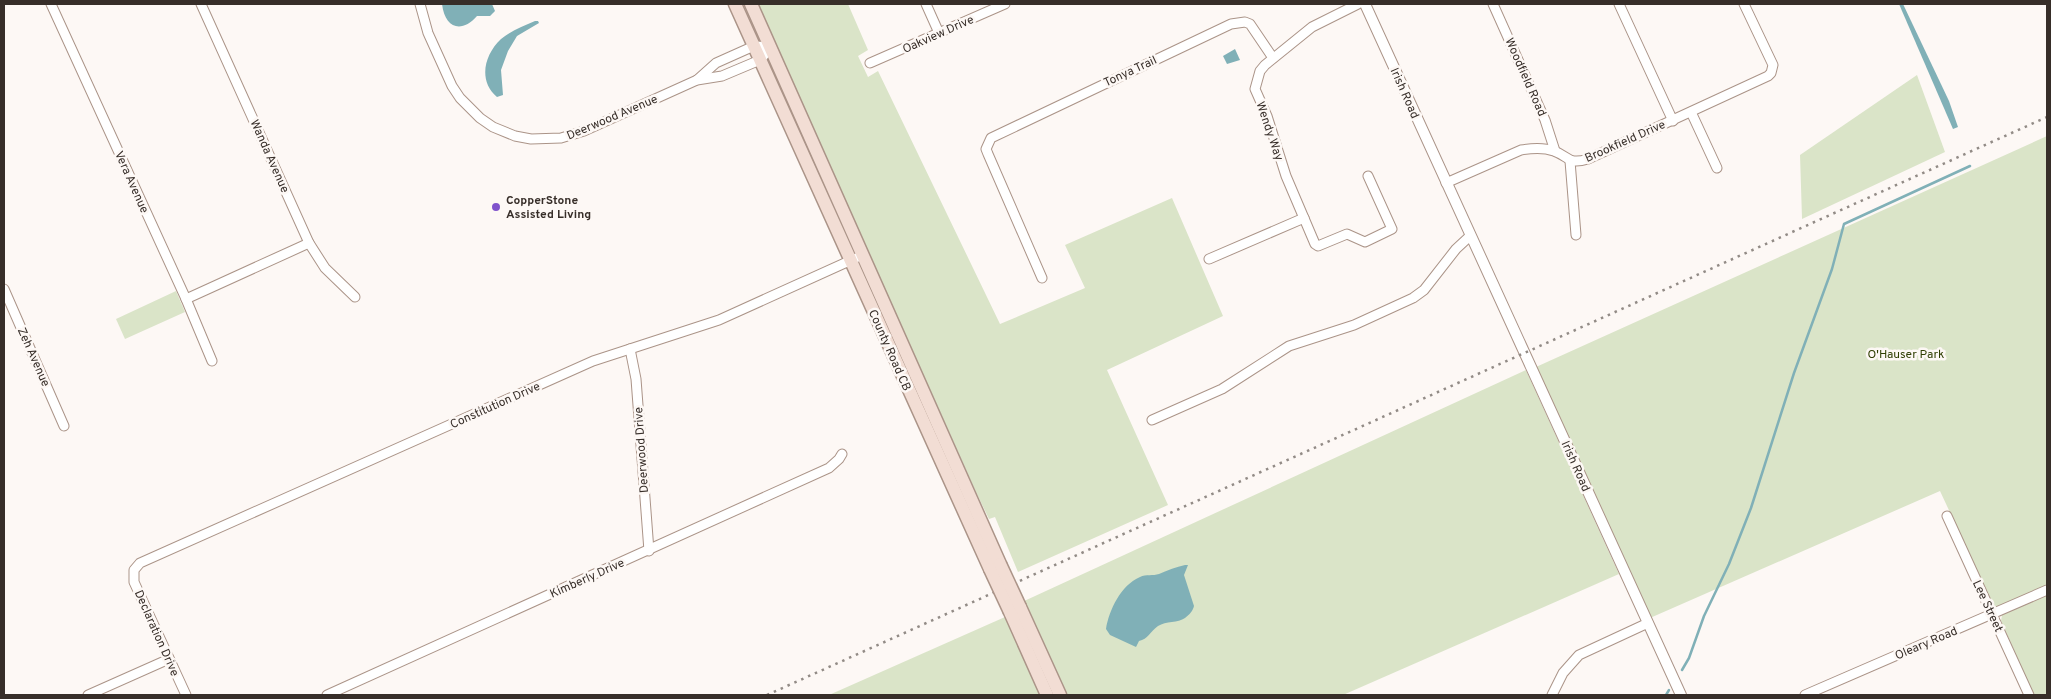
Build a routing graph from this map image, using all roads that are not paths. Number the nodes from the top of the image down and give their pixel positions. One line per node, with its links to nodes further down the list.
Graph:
1 (51, 4): 37 (street, Vera Avenue)
2 (201, 4): 30 (street, Wanda Avenue)
3 (420, 4): 19 (street, Deerwood Avenue)
4 (735, 4): 14 (main road, County Road CB)
5 (751, 4): 15 (main road, County Road CB)
6 (926, 4): 13 (street)
7 (1005, 4): 13 (street, Oakview Drive)
8 (1358, 4): 16 (street, Wendy Way)
9 (1365, 4): 26 (street, Irish Road)
10 (1493, 4): 22 (street, Woodfield Road)
11 (1619, 4): 21 (street)
12 (1744, 4): 20 (street, Brookfield Drive)
13 (939, 34): 18 (street, Oakview Drive)
14 (754, 46): 15 (street, Deerwood Avenue); 17 (main road, County Road CB); 19 (street, Deerwood Avenue)
15 (771, 47): 17 (street, Deerwood Avenue); 31 (main road, County Road CB)
16 (1273, 58): 27 (street, Wendy Way); 34 (street, Tonya Trail)
17 (760, 60): 19 (street, Deerwood Avenue); 33 (main road, County Road CB)
18 (870, 64)
19 (697, 80)
20 (1691, 112): 21 (street, Brookfield Drive); 24 (street)
21 (1673, 120): 23 (street, Brookfield Drive)
22 (1555, 151): 23 (street, Brookfield Drive); 26 (street, Brookfield Drive)
23 (1570, 161): 28 (street)
24 (1717, 168)
25 (1368, 176): 27 (street, Wendy Way)
26 (1446, 183): 29 (street, Irish Road)
27 (1304, 218): 32 (street)
28 (1576, 235)
29 (1470, 236): 40 (street); 50 (street, Irish Road)
30 (309, 243): 36 (street, Wanda Avenue); 37 (street)
31 (863, 255): 33 (street, Constitution Drive); 45 (main road, County Road CB)
32 (1209, 259)
33 (850, 261): 38 (street, Constitution Drive); 45 (main road, County Road CB)
34 (1042, 278)
35 (4, 289): 41 (street, Zeh Avenue)
36 (354, 297)
37 (186, 299): 39 (street, Vera Avenue)
38 (630, 349): 44 (street, Deerwood Drive); 46 (street, Constitution Drive)
39 (212, 361)
40 (1152, 420)
41 (64, 426)
42 (842, 454): 44 (street, Kimberly Drive)
43 (1947, 516): 49 (street, Lee Street)
44 (649, 551): 54 (street, Kimberly Drive)
45 (995, 566): 48 (main road, County Road CB, bridge)
46 (134, 570): 51 (street, Declaration Drive)
47 (2047, 590): 49 (street, Oleary Road)
48 (1015, 610): 55 (main road, County Road CB); 56 (main road, County Road CB)
49 (1992, 614): 59 (street, Oleary Road); 60 (street, Lee Street)
50 (1648, 623): 57 (street); 58 (street, Irish Road)
51 (169, 659): 52 (street); 53 (street, Declaration Drive)
52 (88, 695)
53 (186, 695)
54 (327, 695)
55 (1047, 695)
56 (1060, 695)
57 (1552, 695)
58 (1681, 695)
59 (1804, 695)
60 (2029, 695)

